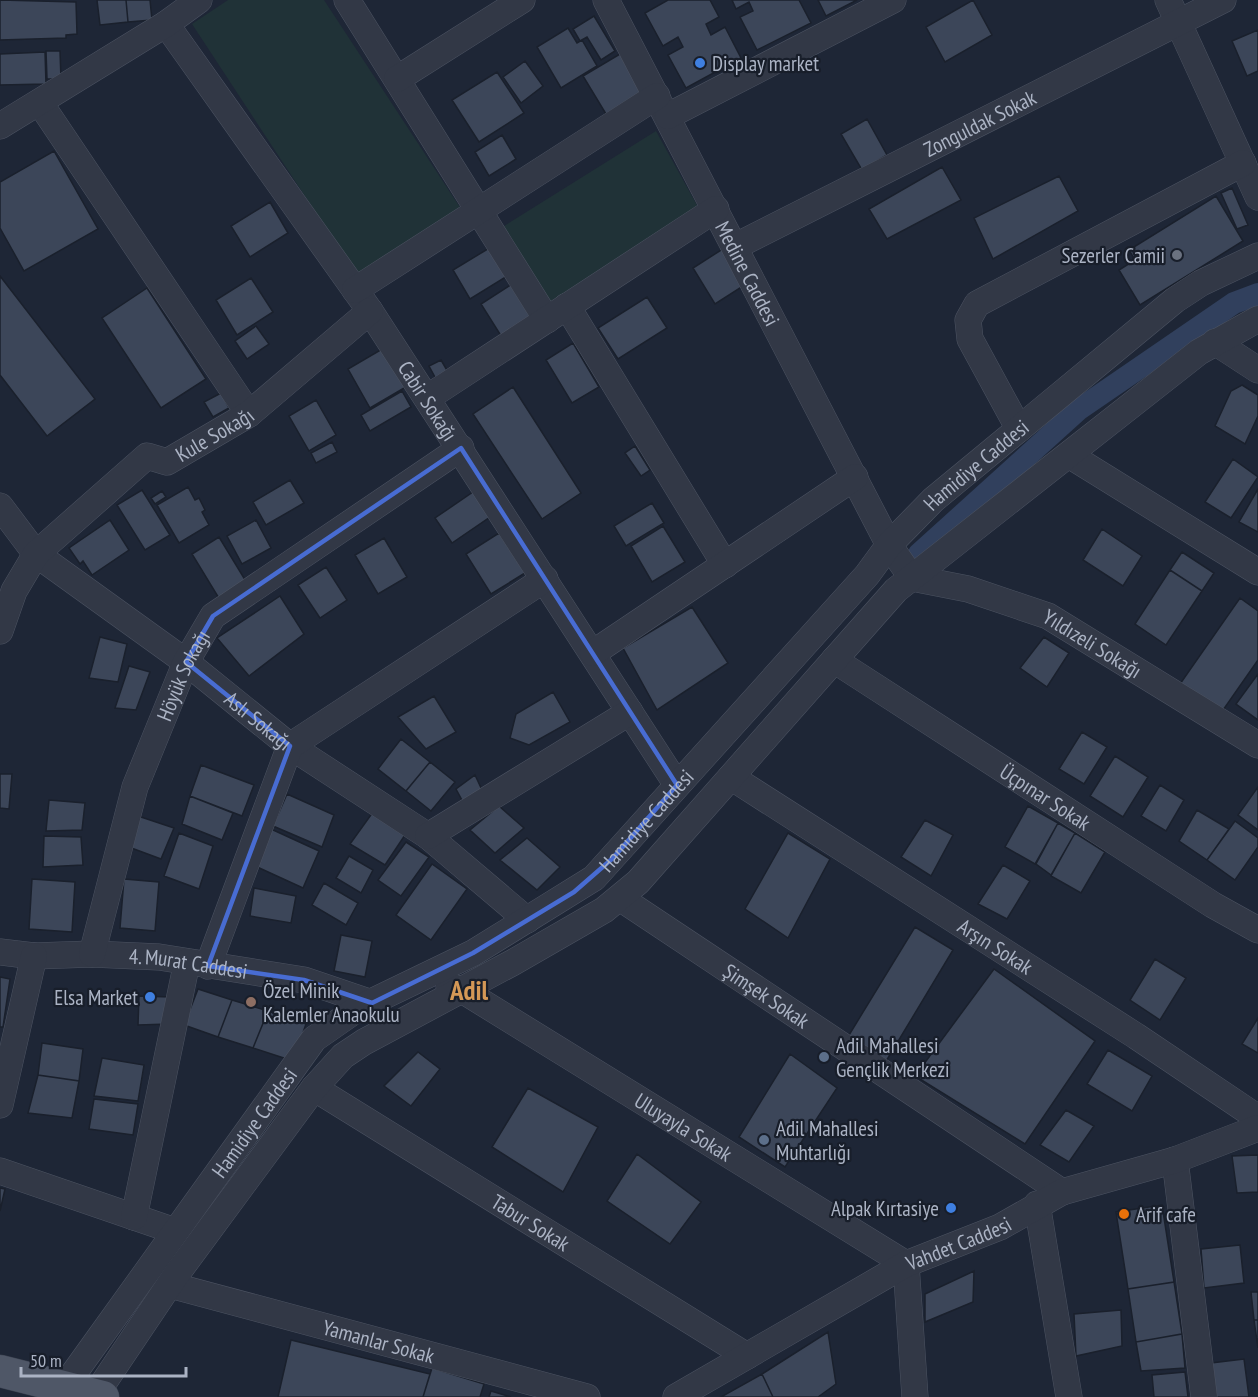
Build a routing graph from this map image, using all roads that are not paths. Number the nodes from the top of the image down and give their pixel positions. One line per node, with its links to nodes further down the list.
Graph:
1 (199, 0): 8 (street)
2 (346, 0): 9 (street)
3 (522, 0): 9 (street)
4 (606, 0): 11 (street, Medine Caddesi)
5 (892, 0): 11 (street)
6 (1223, 0): 7 (street, Zonguldak Sokak)
7 (1173, 10): 13 (street); 17 (street, Zonguldak Sokak)
8 (166, 24): 10 (street); 19 (street, Cabir Sokağı)
9 (397, 79): 16 (street)
10 (40, 103): 12 (street); 26 (street)
11 (662, 106): 15 (street, Medine Caddesi); 16 (street)
12 (0, 126)
13 (1243, 163): 14 (street); 27 (street)
14 (1258, 196)
15 (716, 209): 17 (street, Medine Caddesi); 21 (street)
16 (479, 210): 19 (street); 21 (street)
17 (736, 246): 30 (street, Medine Caddesi)
18 (1258, 256): 27 (street, Hamidiye Caddesi)
19 (355, 290): 20 (street, Cabir Sokağı)
20 (370, 311): 25 (street, Cabir Sokağı); 26 (street, Kule Sokağı)
21 (557, 313): 25 (street); 34 (street)
22 (1258, 319): 23 (street, Hamidiye Caddesi)
23 (1215, 342): 24 (street); 29 (street, Hamidiye Caddesi)
24 (1258, 370)
25 (427, 398): 28 (street, Cabir Sokağı)
26 (249, 414): 33 (street, Kule Sokağı)
27 (1019, 429): 32 (street, Hamidiye Caddesi)
28 (461, 448): 37 (street, Cabir Sokağı); 41 (street, Höyük Sokağı)
29 (1069, 454): 35 (street); 36 (street, Hamidiye Caddesi)
30 (855, 477): 32 (street, Medine Caddesi); 34 (street)
31 (0, 506): 33 (street, Aslı Sokağı)
32 (889, 545): 36 (street, Medine Caddesi); 46 (street, Hamidiye Caddesi)
33 (36, 554): 38 (street, Kule Sokağı); 41 (street, Aslı Sokağı)
34 (725, 564): 39 (street)
35 (1258, 572)
36 (912, 578): 40 (street, Hamidiye Caddesi); 43 (street, Yıldızeli Sokağı)
37 (545, 579): 39 (street, Cabir Sokağı); 44 (street)
38 (0, 631)
39 (593, 653): 42 (street, Cabir Sokağı)
40 (834, 660): 45 (street, Hamidiye Caddesi); 50 (street, Üçpınar Sokak)
41 (186, 662): 44 (street, Aslı Sokağı); 52 (street, Höyük Sokağı)
42 (630, 712): 46 (street, Cabir Sokağı); 47 (street)
43 (1258, 745)
44 (290, 746): 47 (street, Aslı Sokağı); 54 (street)
45 (730, 777): 48 (street, Hamidiye Caddesi); 60 (street, Arşın Sokak)
46 (678, 785): 49 (street, Hamidiye Caddesi)
47 (428, 836): 49 (street, Aslı Sokağı)
48 (620, 898): 56 (street, Hamidiye Caddesi); 64 (street, Şimşek Sokak)
49 (527, 920): 55 (street, Hamidiye Caddesi)
50 (1258, 930)
51 (0, 952): 53 (street, 4. Murat Caddesi)
52 (92, 954): 53 (street, 4. Murat Caddesi); 54 (street, 4. Murat Caddesi)
53 (34, 956): 59 (street)
54 (198, 964): 57 (street, 4. Murat Caddesi); 66 (street)
55 (421, 978): 56 (street, Uluyayla Sokak); 57 (street, Hamidiye Caddesi)
56 (462, 990): 58 (street, Hamidiye Caddesi); 68 (street, Uluyayla Sokak)
57 (372, 1002): 67 (street, Hamidiye Caddesi)
58 (314, 1088): 69 (street, Hamidiye Caddesi); 70 (street, Tabur Sokak)
59 (0, 1104)
60 (1258, 1118)
61 (1258, 1128): 62 (street, Vahdet Caddesi)
62 (1175, 1160): 64 (street, Vahdet Caddesi); 78 (street)
63 (0, 1171): 66 (street)
64 (1062, 1192): 65 (street, Vahdet Caddesi)
65 (1037, 1204): 68 (street, Vahdet Caddesi); 77 (street)
66 (134, 1217): 67 (street)
67 (175, 1231): 72 (street, Hamidiye Caddesi)
68 (906, 1264): 70 (street, Vahdet Caddesi); 76 (street)
69 (170, 1285): 73 (street, Hamidiye Caddesi); 74 (street, Yamanlar Sokak)
70 (747, 1356): 75 (street, Vahdet Caddesi)
71 (0, 1371): 72 (main road)
72 (62, 1392): 73 (main road)
73 (97, 1396)
74 (587, 1397)
75 (676, 1397)
76 (915, 1397)
77 (1069, 1397)
78 (1204, 1397)

